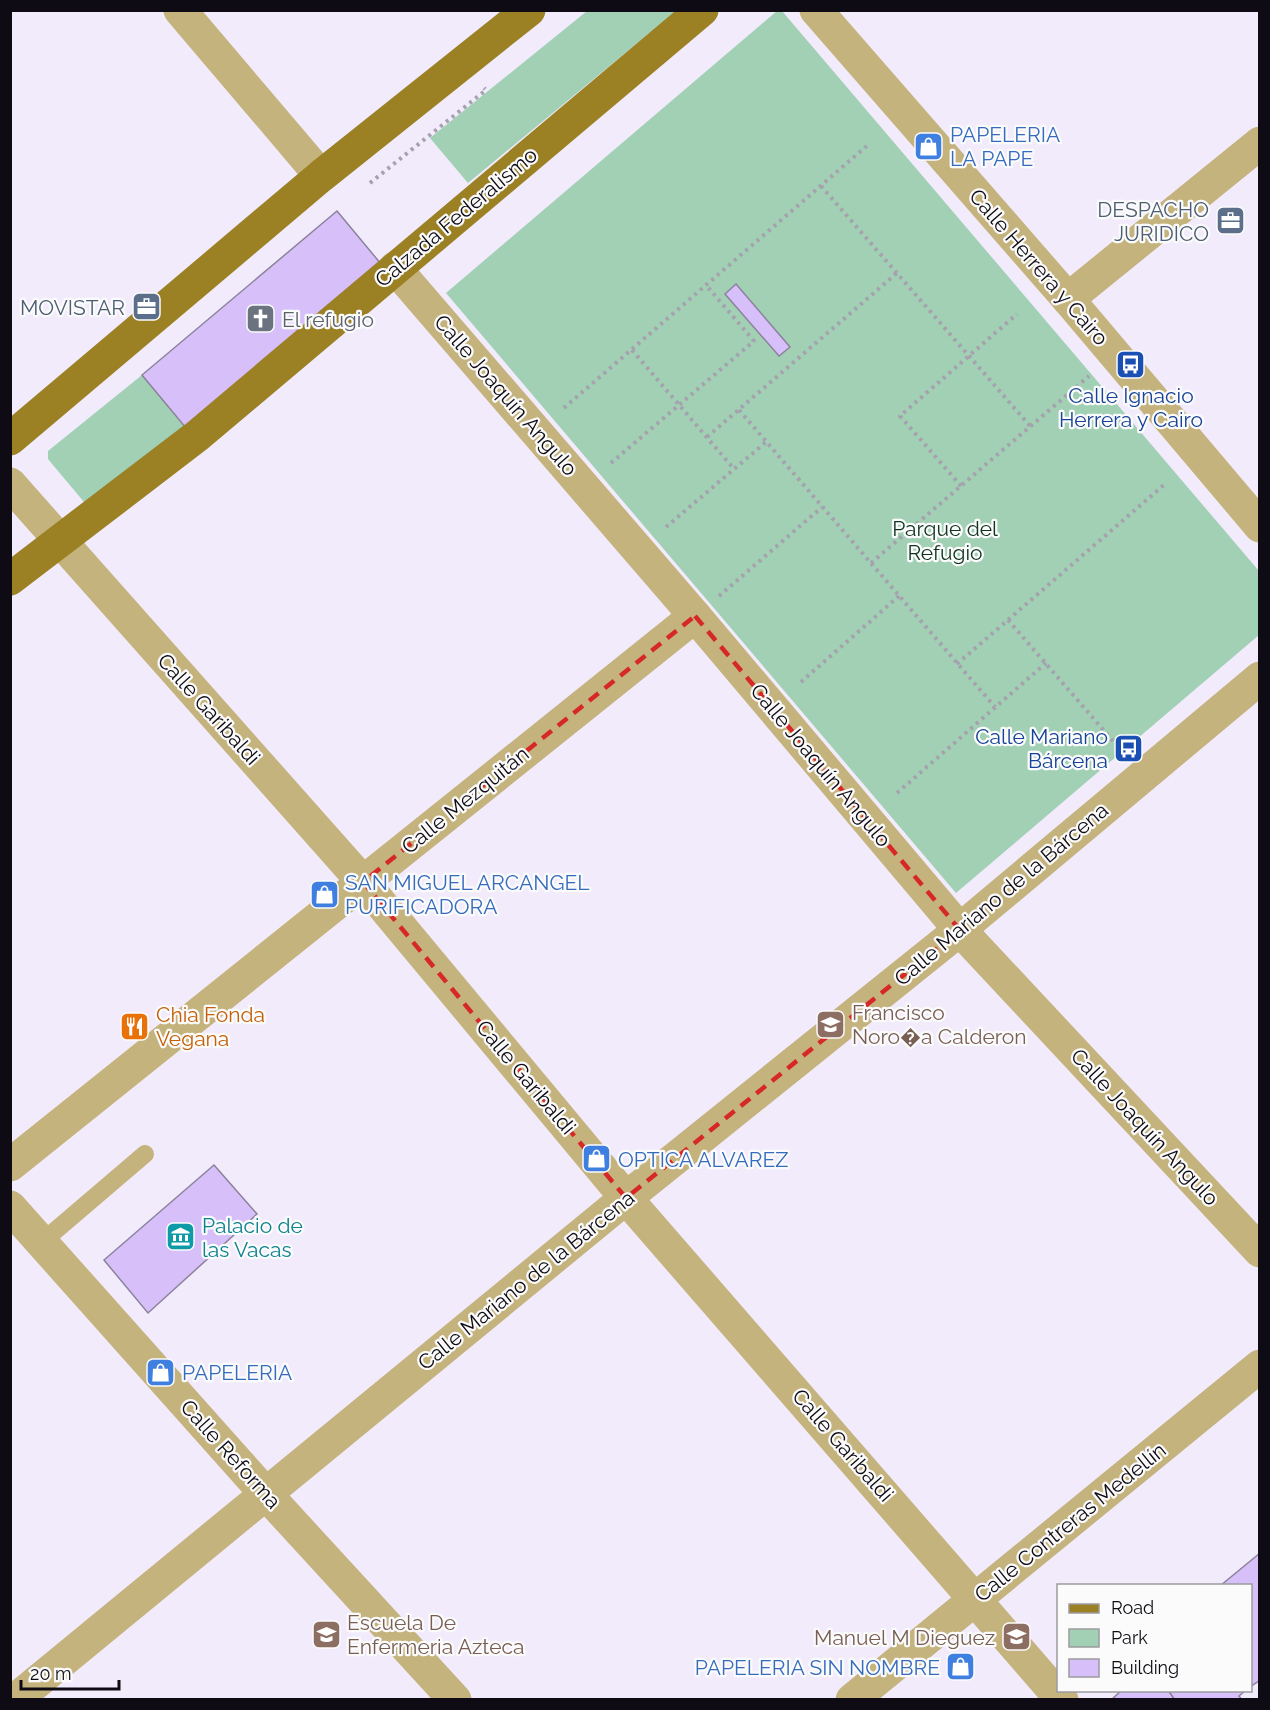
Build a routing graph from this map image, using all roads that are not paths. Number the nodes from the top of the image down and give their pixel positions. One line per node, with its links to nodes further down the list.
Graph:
1 (180, 10): 6 (street)
2 (529, 10): 6 (main road)
3 (702, 10): 7 (main road, Calzada Federalismo)
4 (816, 10): 8 (street, Calle Herrera y Cairo)
5 (1260, 143): 8 (street)
6 (321, 176): 9 (main road)
7 (395, 268): 12 (main road, Calzada Federalismo); 14 (street, Calle Joaquín Angulo)
8 (1068, 299): 11 (street, Calle Herrera y Cairo)
9 (10, 438)
10 (10, 484): 12 (street, Calle Garibaldi)
11 (1260, 526)
12 (61, 541): 13 (main road, Calzada Federalismo); 16 (street, Calle Garibaldi)
13 (10, 579)
14 (695, 616): 16 (street, Calle Mezquitán); 17 (street, Calle Joaquín Angulo)
15 (1260, 678): 17 (street, Calle Mariano de la Bárcena)
16 (363, 882): 19 (street, Calle Mezquitán); 20 (street, Calle Garibaldi)
17 (960, 930): 20 (street, Calle Mariano de la Bárcena); 23 (street, Calle Joaquín Angulo)
18 (145, 1154): 22 (lane)
19 (10, 1165)
20 (626, 1198): 25 (street, Calle Mariano de la Bárcena); 26 (street, Calle Garibaldi)
21 (10, 1207): 22 (street, Calle Reforma)
22 (42, 1242): 25 (street, Calle Reforma)
23 (1260, 1251)
24 (1260, 1366): 26 (street, Calle Contreras Medellín)
25 (265, 1493): 27 (street, Calle Mariano de la Bárcena); 28 (street, Calle Reforma)
26 (976, 1599): 29 (street, Calle Contreras Medellín); 30 (street, Calle Garibaldi)
27 (15, 1700)
28 (454, 1700)
29 (852, 1700)
30 (1062, 1700)

